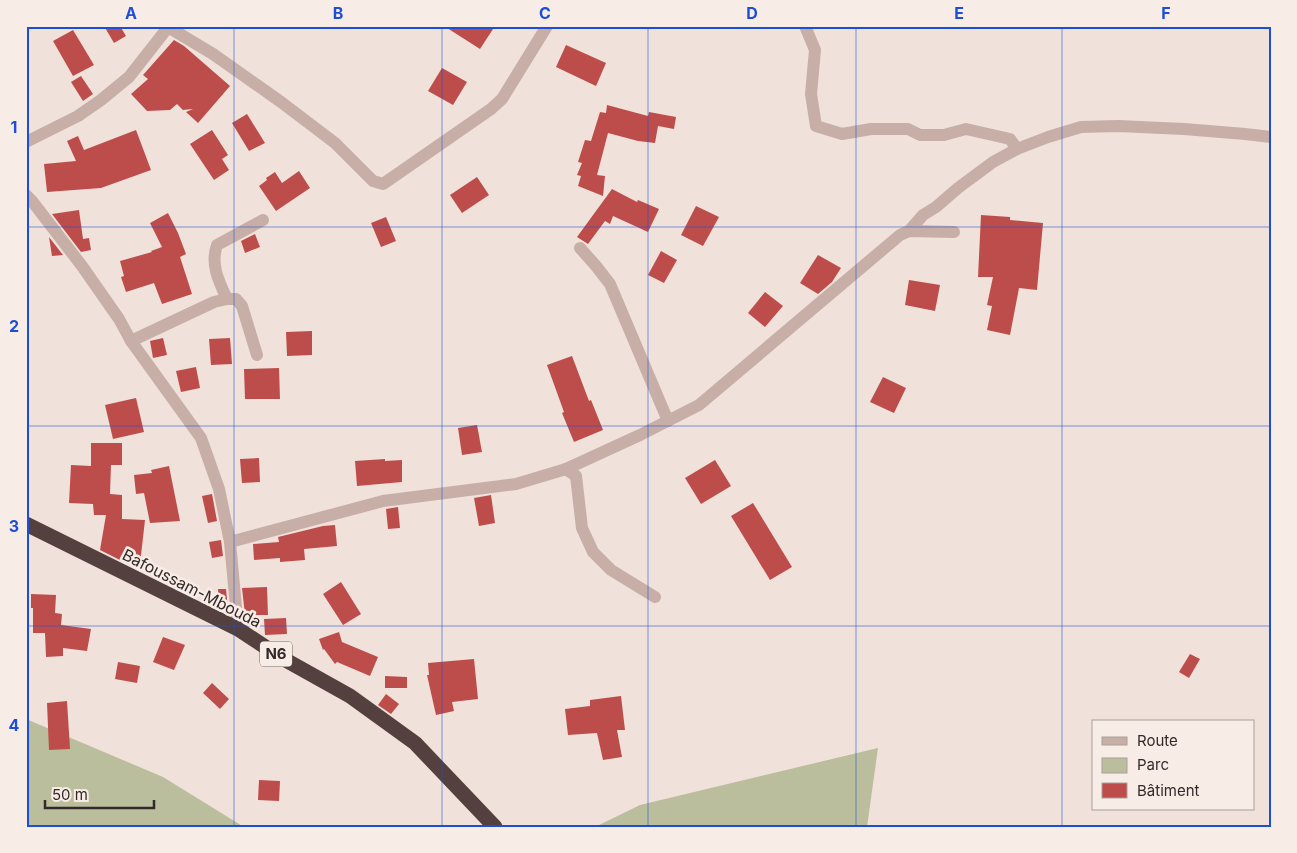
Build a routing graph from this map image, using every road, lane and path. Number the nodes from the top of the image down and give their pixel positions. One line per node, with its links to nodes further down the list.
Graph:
1 (547, 26): 3 (street)
2 (805, 26): 6 (street)
3 (169, 27): 5 (street)
4 (1271, 138): 6 (street)
5 (26, 142)
6 (1017, 148): 9 (street)
7 (26, 195): 13 (street)
8 (263, 220): 12 (street)
9 (909, 231): 10 (street); 15 (street)
10 (954, 232)
11 (580, 248): 15 (street)
12 (226, 299): 13 (street); 14 (street)
13 (131, 341): 18 (street)
14 (257, 355)
15 (668, 421): 16 (street)
16 (566, 469): 18 (street); 19 (street)
17 (26, 524): 20 (highway, Bafoussam-Mbouda / N6)
18 (230, 542): 20 (street)
19 (655, 597)
20 (238, 629): 21 (highway, Bafoussam-Mbouda / N6)
21 (495, 827)

